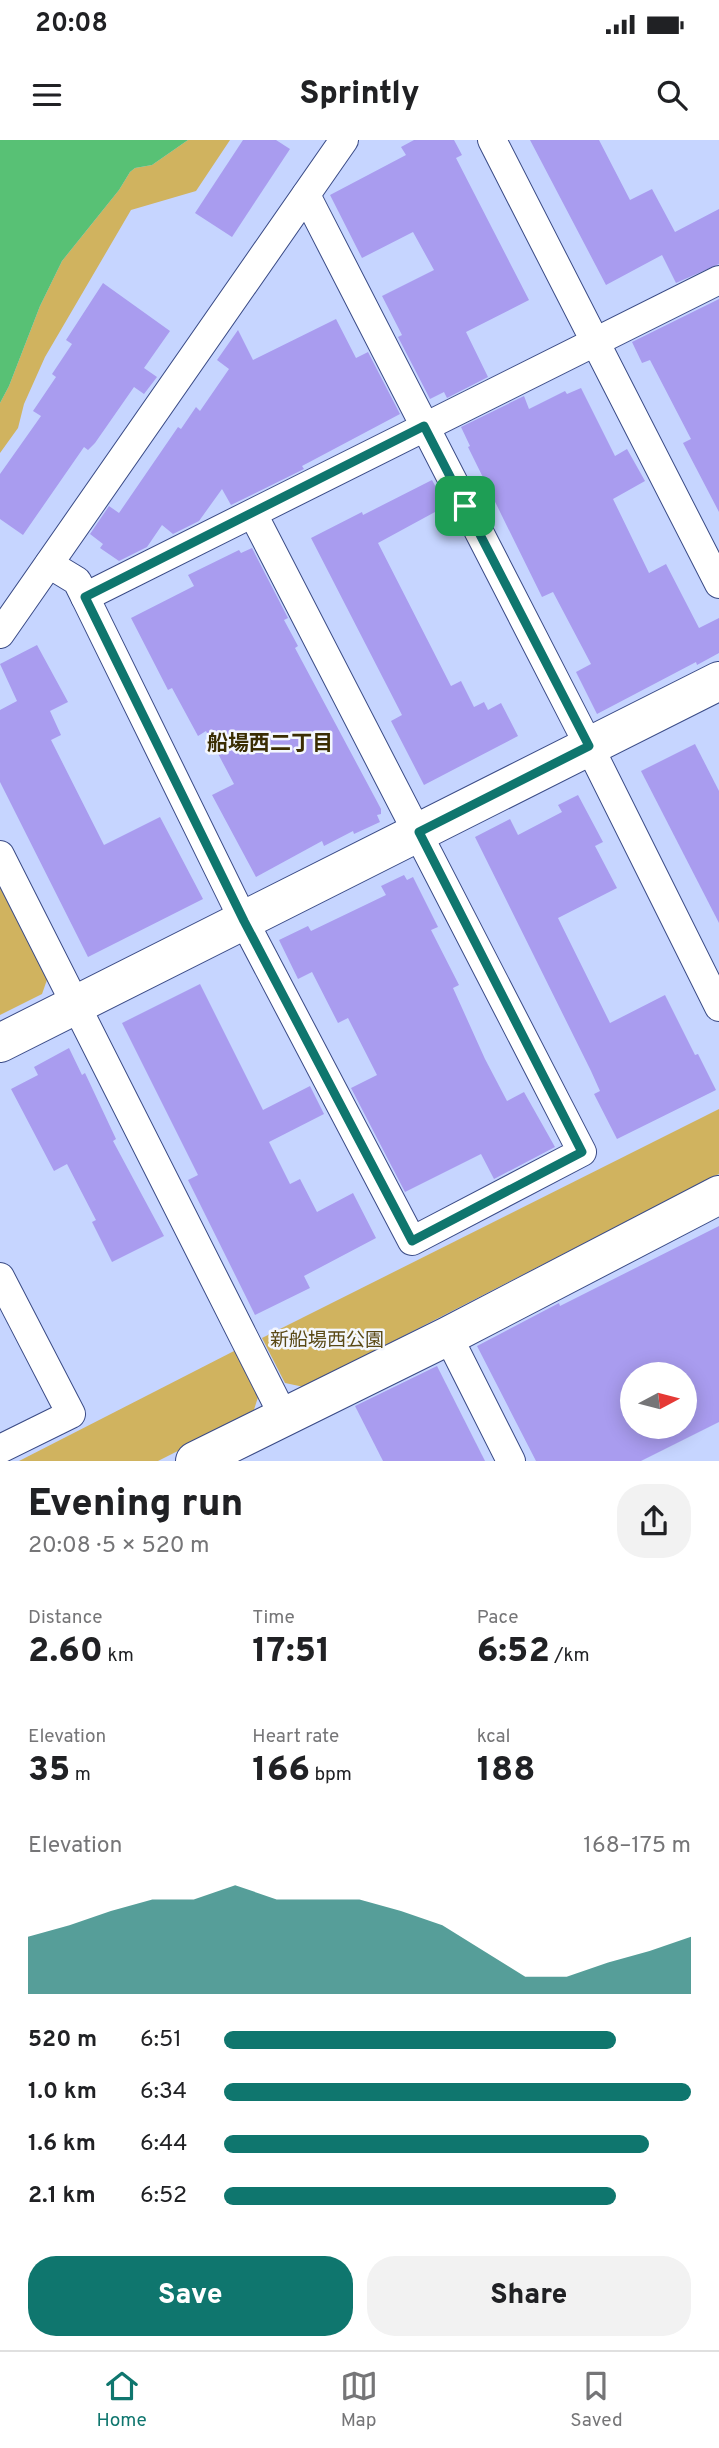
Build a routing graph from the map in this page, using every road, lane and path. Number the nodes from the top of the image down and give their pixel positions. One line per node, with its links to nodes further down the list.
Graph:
1 (344, 140): 3 (street)
2 (492, 140): 5 (street)
3 (306, 195): 6 (street); 8 (street)
4 (719, 280): 5 (street)
5 (593, 341): 6 (street); 9 (street)
6 (424, 426): 7 (street); 13 (street)
7 (253, 514): 10 (street); 14 (street)
8 (48, 564): 10 (street); 11 (street)
9 (719, 584)
10 (85, 597): 16 (street)
11 (0, 634)
12 (719, 681): 13 (street)
13 (589, 746): 14 (street); 18 (street)
14 (419, 832): 16 (street); 16 (street)
15 (0, 855): 17 (street)
16 (244, 921): 17 (street)
17 (77, 1005): 19 (street); 23 (street)
18 (719, 1007)
19 (0, 1043)
20 (719, 1195): 22 (street)
21 (0, 1276): 24 (street)
22 (448, 1336): 23 (street); 26 (street)
23 (284, 1417): 25 (street)
24 (0, 1449)
25 (195, 1461)
26 (511, 1461)

